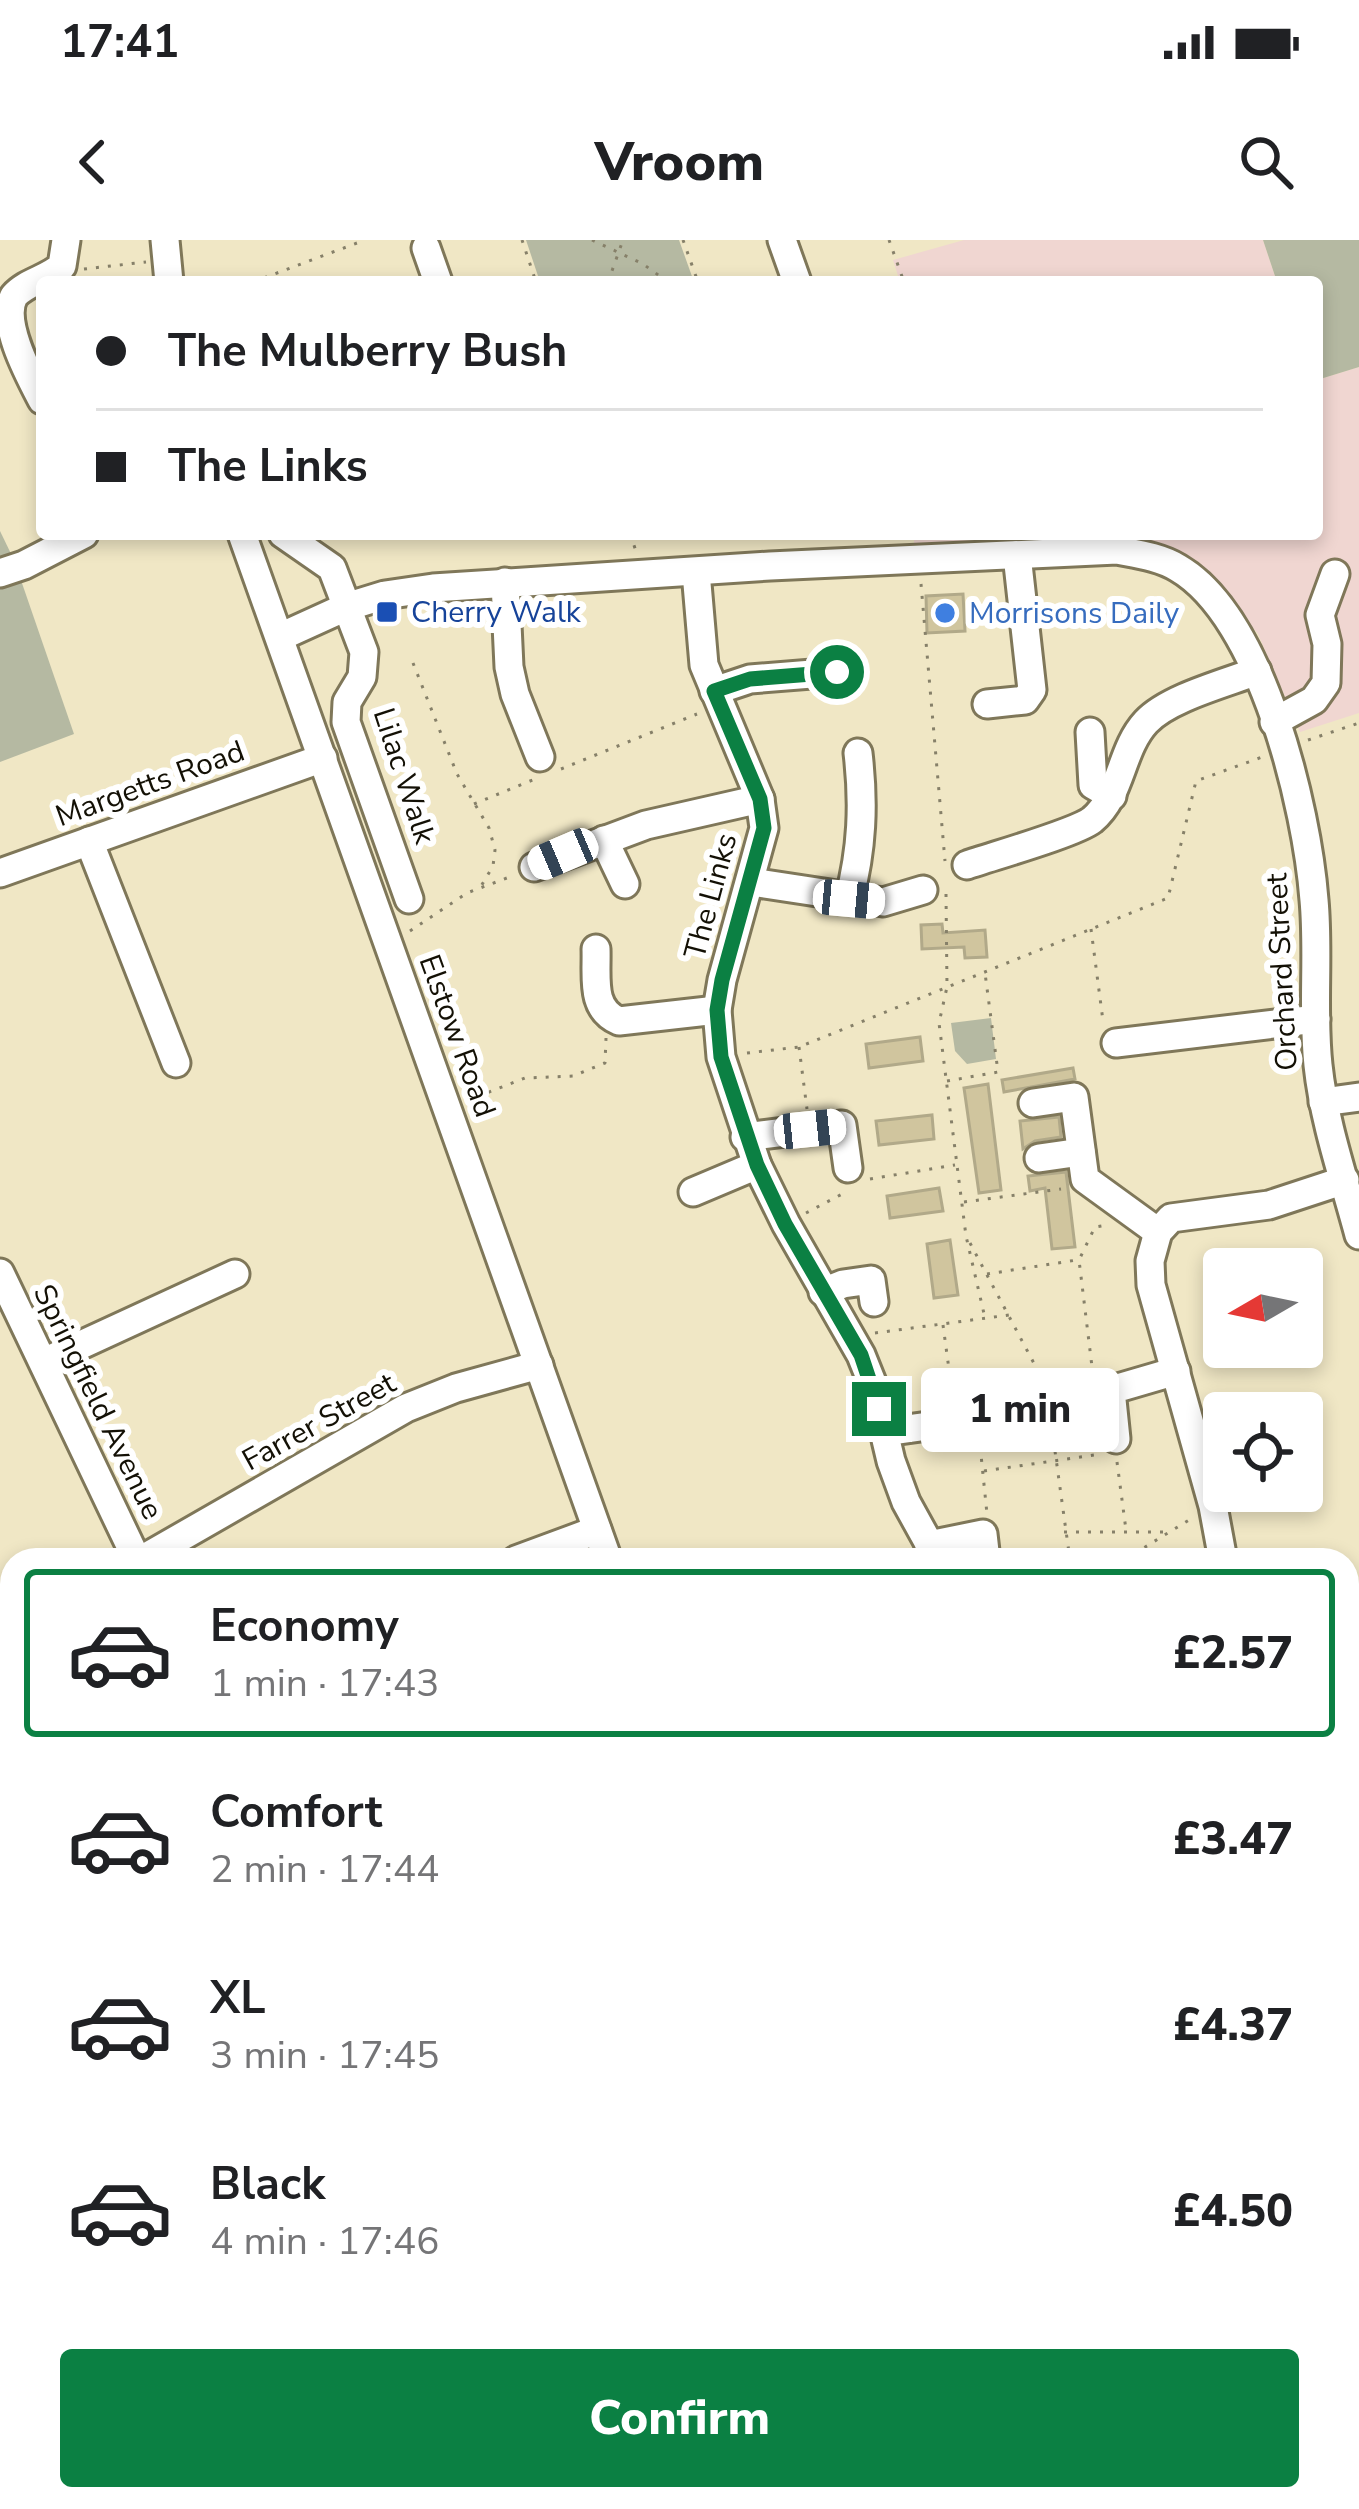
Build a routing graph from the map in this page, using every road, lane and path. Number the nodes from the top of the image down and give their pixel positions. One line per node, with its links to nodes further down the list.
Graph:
1 (365, 240): 13 (path)
2 (522, 240): 15 (path)
3 (592, 240): 10 (path)
4 (623, 240): 10 (path)
5 (683, 240): 18 (path)
6 (782, 240): 19 (street)
7 (889, 240): 20 (path)
8 (426, 248): 14 (street)
9 (64, 253): 11 (path); 12 (street)
10 (619, 254): 16 (path); 17 (path)
11 (167, 261)
12 (37, 276)
13 (269, 276)
14 (437, 276)
15 (534, 276)
16 (610, 276)
17 (660, 276)
18 (696, 276)
19 (795, 276)
20 (902, 276)
21 (36, 277): 22 (street)
22 (36, 388)
23 (73, 540): 30 (street)
24 (244, 540): 35 (street, Elstow Road)
25 (830, 540): 28 (street)
26 (314, 543): 34 (street)
27 (1017, 555): 28 (street, Orchard Street); 37 (street, Orchard Street); 40 (street)
28 (830, 563): 29 (street, Orchard Street)
29 (696, 572): 33 (street, Orchard Street); 39 (street, The Links)
30 (0, 574)
31 (920, 574): 54 (path)
32 (1335, 574): 41 (street)
33 (505, 582): 34 (street, Orchard Street); 46 (street)
34 (346, 607): 35 (street, Orchard Street); 56 (street, Lilac Walk)
35 (280, 637): 47 (street, Elstow Road)
36 (413, 663): 50 (path)
37 (1257, 671): 41 (street, Orchard Street); 48 (street)
38 (837, 672): 39 (street)
39 (717, 698): 49 (street, The Links); 50 (path)
40 (987, 704)
41 (1274, 722): 44 (street, Orchard Street)
42 (1359, 723): 44 (path)
43 (1090, 732): 48 (street)
44 (1284, 749): 62 (path); 69 (street, Orchard Street)
45 (858, 753): 61 (street)
46 (540, 757)
47 (323, 758): 52 (street, Margetts Road); 63 (street, Elstow Road)
48 (1112, 796): 54 (street)
49 (760, 799): 51 (street); 57 (street, The Links)
50 (474, 804): 59 (path)
51 (604, 840): 53 (street); 58 (street)
52 (89, 841): 55 (street, Margetts Road); 73 (street)
53 (534, 867): 59 (path)
54 (956, 868)
55 (0, 874)
56 (409, 881)
57 (751, 882): 61 (street); 67 (street, The Links)
58 (625, 884)
59 (480, 888): 63 (path)
60 (934, 889): 61 (street); 66 (path)
61 (849, 899)
62 (1091, 928): 65 (path); 70 (path)
63 (391, 947): 78 (street, Elstow Road)
64 (596, 949): 68 (street)
65 (985, 973): 66 (path); 74 (path)
66 (947, 987): 71 (path); 74 (path)
67 (717, 1010): 68 (street); 72 (street, The Links)
68 (608, 1016): 78 (path)
69 (1316, 1019): 70 (street); 76 (street, Orchard Street)
70 (1117, 1043)
71 (799, 1047): 72 (path); 79 (path)
72 (721, 1057): 80 (street, The Links)
73 (175, 1064)
74 (946, 1081): 83 (path)
75 (1359, 1097): 76 (street)
76 (1323, 1102): 86 (street, Orchard Street)
77 (1033, 1103): 84 (street)
78 (448, 1108): 104 (street, Elstow Road)
79 (810, 1129): 80 (street); 85 (street)
80 (745, 1137): 82 (street, The Links)
81 (1039, 1158): 84 (street)
82 (757, 1165): 87 (street); 89 (street, The Links)
83 (956, 1165): 88 (path); 89 (path)
84 (1083, 1166): 88 (path); 90 (street)
85 (848, 1168)
86 (1345, 1180): 90 (street); 91 (street, Orchard Street)
87 (694, 1192)
88 (962, 1202): 92 (path)
89 (785, 1224): 97 (street, The Links)
90 (1148, 1224): 93 (path); 105 (street)
91 (1359, 1234)
92 (966, 1236): 96 (path); 100 (path)
93 (1079, 1260): 96 (path); 106 (path)
94 (0, 1273): 103 (street, Springfield Avenue)
95 (236, 1274): 103 (street)
96 (987, 1274): 99 (path)
97 (823, 1292): 98 (street); 102 (street, The Links)
98 (874, 1302)
99 (1010, 1315): 100 (path); 106 (path)
100 (986, 1318): 101 (path)
101 (943, 1324): 102 (path); 107 (path)
102 (850, 1336): 108 (street, The Links)
103 (44, 1362): 120 (street, Springfield Avenue)
104 (539, 1365): 115 (street, Elstow Road); 121 (street, Farrer Street)
105 (1176, 1371): 109 (street); 111 (street)
106 (1046, 1386): 110 (path)
107 (960, 1421): 108 (street); 112 (path)
108 (885, 1432): 124 (street, The Links)
109 (1117, 1439)
110 (1054, 1460): 112 (path); 116 (path); 117 (path)
111 (1203, 1470)
112 (984, 1471): 119 (path)
113 (1203, 1512): 118 (path)
114 (1214, 1512): 127 (street)
115 (597, 1530): 122 (street); 123 (street, Elstow Road)
116 (1064, 1532): 117 (path); 125 (path)
117 (1126, 1532): 118 (path)
118 (1170, 1532): 126 (path)
119 (985, 1547)
120 (133, 1548)
121 (160, 1548)
122 (548, 1548)
123 (604, 1548)
124 (932, 1548)
125 (1067, 1548)
126 (1143, 1548)
127 (1221, 1548)

